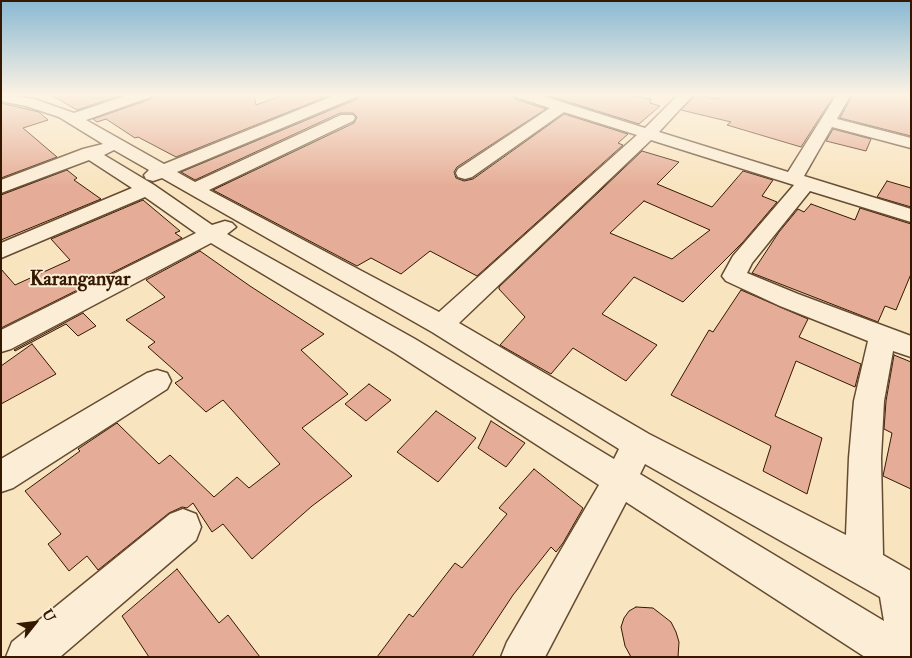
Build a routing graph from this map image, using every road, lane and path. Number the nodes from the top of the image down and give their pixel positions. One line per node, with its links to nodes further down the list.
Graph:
1 (79, 125): 11 (street)
2 (279, 125): 13 (street)
3 (346, 125): 16 (street)
4 (535, 125): 12 (street)
5 (619, 125): 9 (street)
6 (657, 125): 9 (street)
7 (826, 125): 14 (street)
8 (842, 125): 10 (street)
9 (648, 134): 14 (street); 20 (street)
10 (911, 143)
11 (103, 149): 13 (street); 15 (street)
12 (465, 174)
13 (148, 181): 16 (street); 18 (street); 19 (street)
14 (800, 181): 17 (street); 21 (street)
15 (1, 187)
16 (194, 189): 18 (street)
17 (911, 216)
18 (227, 225): 20 (street); 22 (street); 24 (street)
19 (1, 251)
20 (441, 325): 24 (street)
21 (901, 337): 27 (street)
22 (1, 342)
23 (157, 381): 25 (street)
24 (629, 462): 27 (street); 29 (street); 31 (street)
25 (1, 477)
26 (182, 528): 30 (street)
27 (864, 564): 28 (street)
28 (906, 623): 29 (street)
29 (865, 646)
30 (27, 657)
31 (522, 657)

